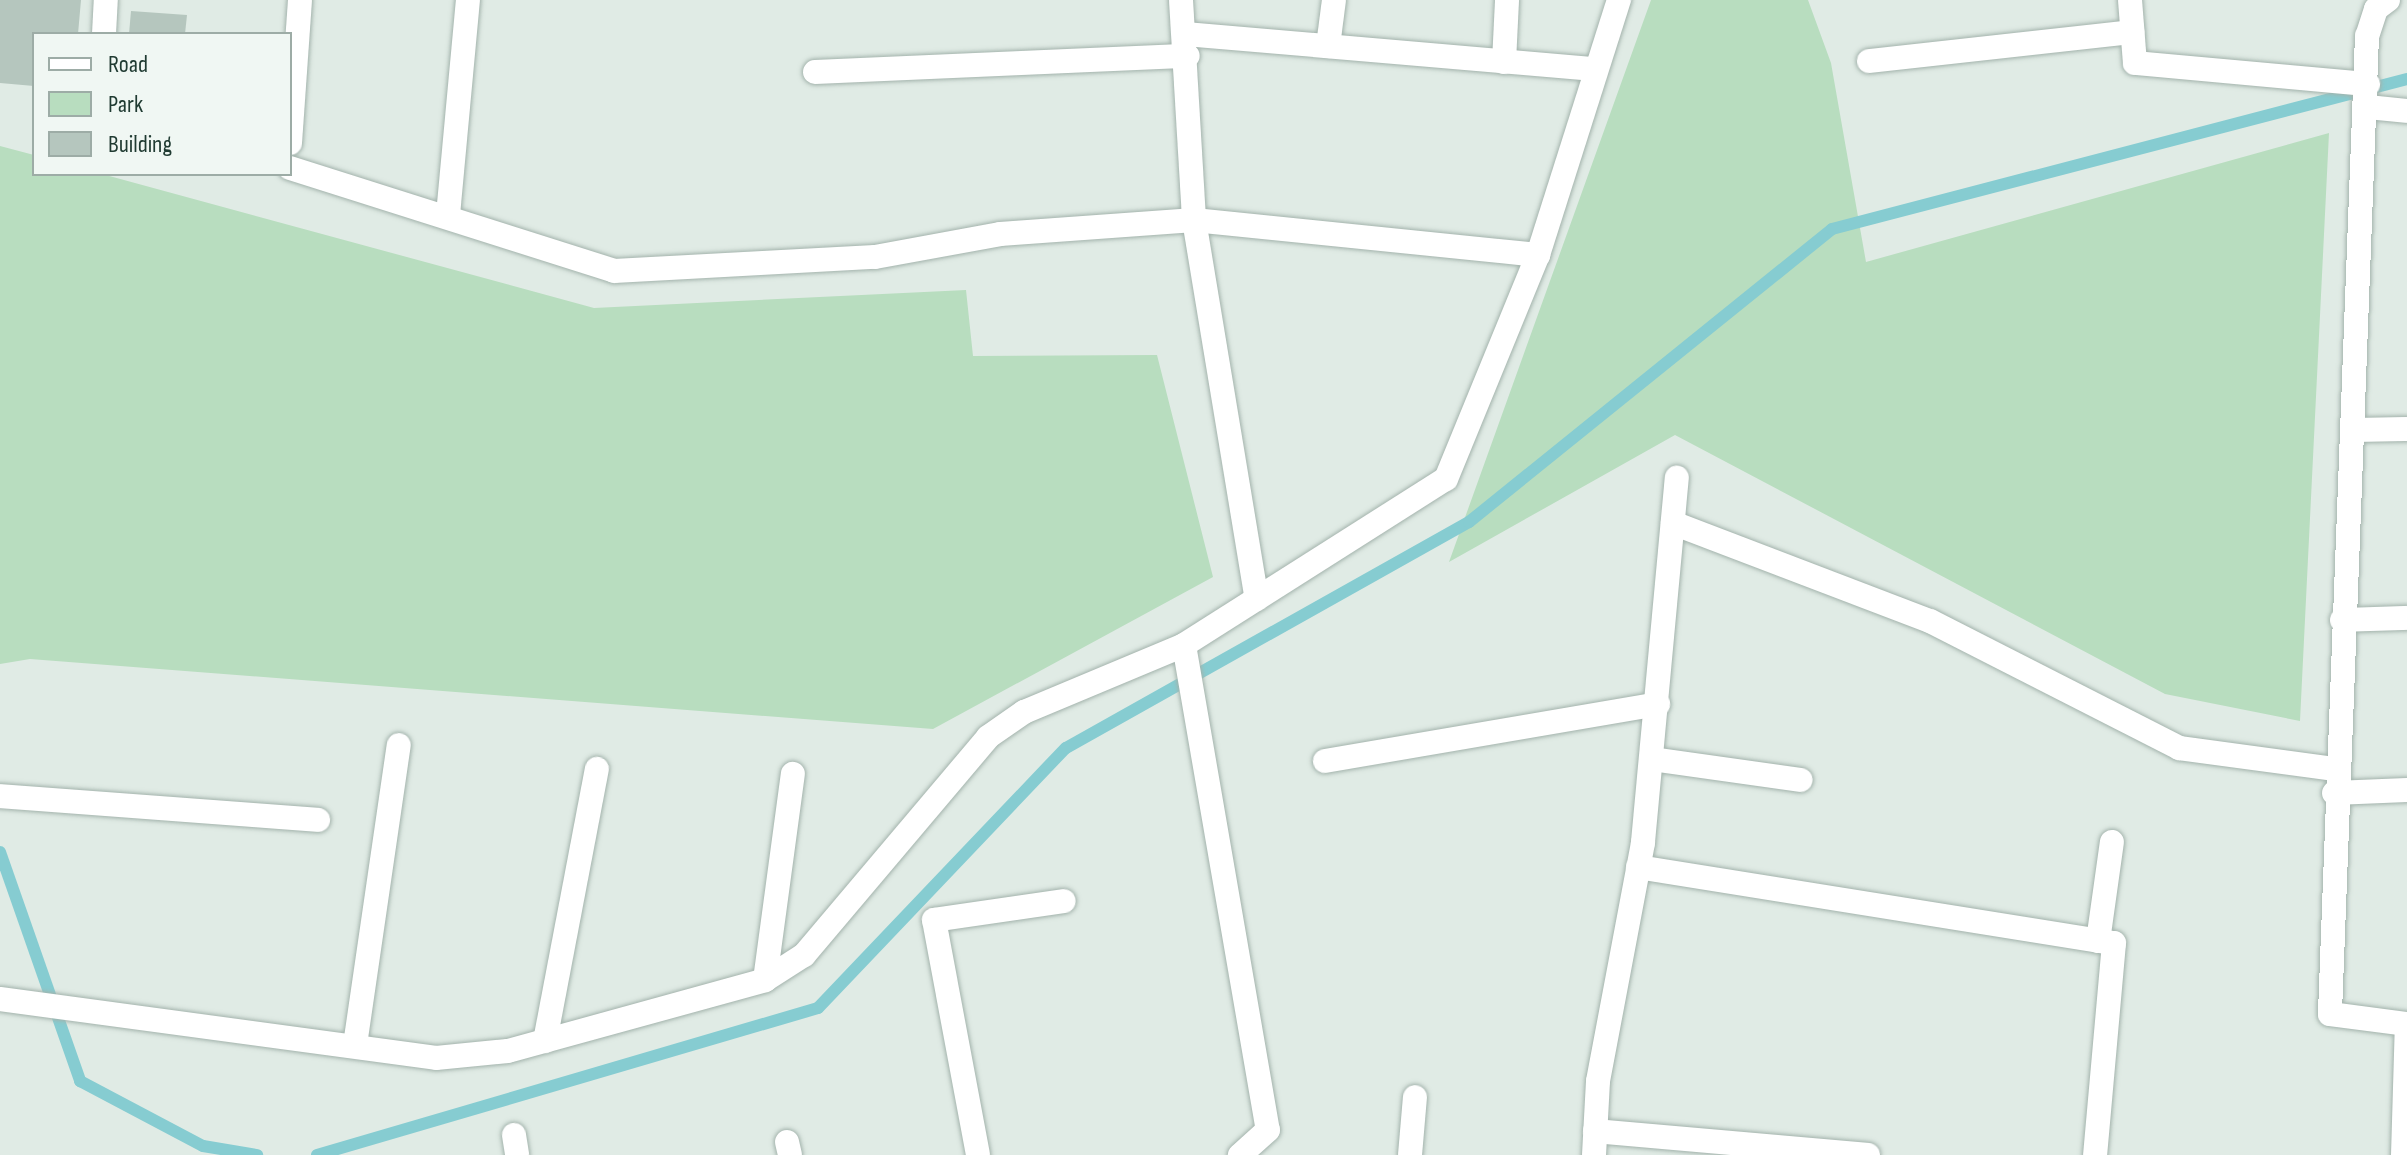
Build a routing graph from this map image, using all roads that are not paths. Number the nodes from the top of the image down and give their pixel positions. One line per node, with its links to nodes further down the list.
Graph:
1 (106, 0): 10 (street)
2 (300, 0): 20 (street)
3 (468, 0): 22 (street)
4 (1181, 0): 12 (street)
5 (1334, 0): 13 (street)
6 (1507, 0): 15 (street)
7 (1619, 0): 16 (street)
8 (2130, 0): 11 (street)
9 (2388, 0): 18 (street)
10 (104, 32)
11 (2132, 32): 14 (street); 18 (street)
12 (1187, 45): 13 (street); 17 (street); 23 (street)
13 (1328, 46): 15 (street)
14 (1869, 61)
15 (1504, 62): 16 (street)
16 (1595, 69): 24 (street)
17 (815, 72)
18 (2368, 96): 19 (street); 26 (street)
19 (2407, 111)
20 (292, 114)
21 (292, 169): 22 (street)
22 (448, 215): 23 (street)
23 (1194, 220): 24 (street); 29 (street)
24 (1538, 255): 29 (street)
25 (2407, 429): 26 (street)
26 (2353, 430): 31 (street)
27 (1677, 478): 28 (street)
28 (1673, 523): 33 (street); 40 (street)
29 (1257, 599): 32 (street)
30 (2407, 618): 31 (street)
31 (2342, 620): 40 (street)
32 (1184, 645): 48 (street); 56 (street)
33 (1658, 704): 35 (street); 36 (street)
34 (399, 745): 52 (street)
35 (1652, 759): 39 (street); 45 (street)
36 (1325, 761)
37 (597, 769): 51 (street)
38 (793, 774): 48 (street)
39 (1801, 780)
40 (2334, 781): 41 (street); 50 (street)
41 (2407, 790)
42 (0, 796): 43 (street)
43 (318, 820)
44 (2112, 842): 47 (street)
45 (1638, 867): 47 (street); 54 (street)
46 (1064, 901): 55 (street)
47 (2098, 941): 59 (street)
48 (765, 980): 51 (street)
49 (0, 999): 52 (street)
50 (2407, 1024): 60 (street)
51 (545, 1041): 52 (street)
52 (355, 1045)
53 (1415, 1097): 57 (street)
54 (1594, 1143): 58 (street)
55 (978, 1155)
56 (1240, 1155)
57 (1410, 1155)
58 (1868, 1155)
59 (2095, 1155)
60 (2403, 1155)

